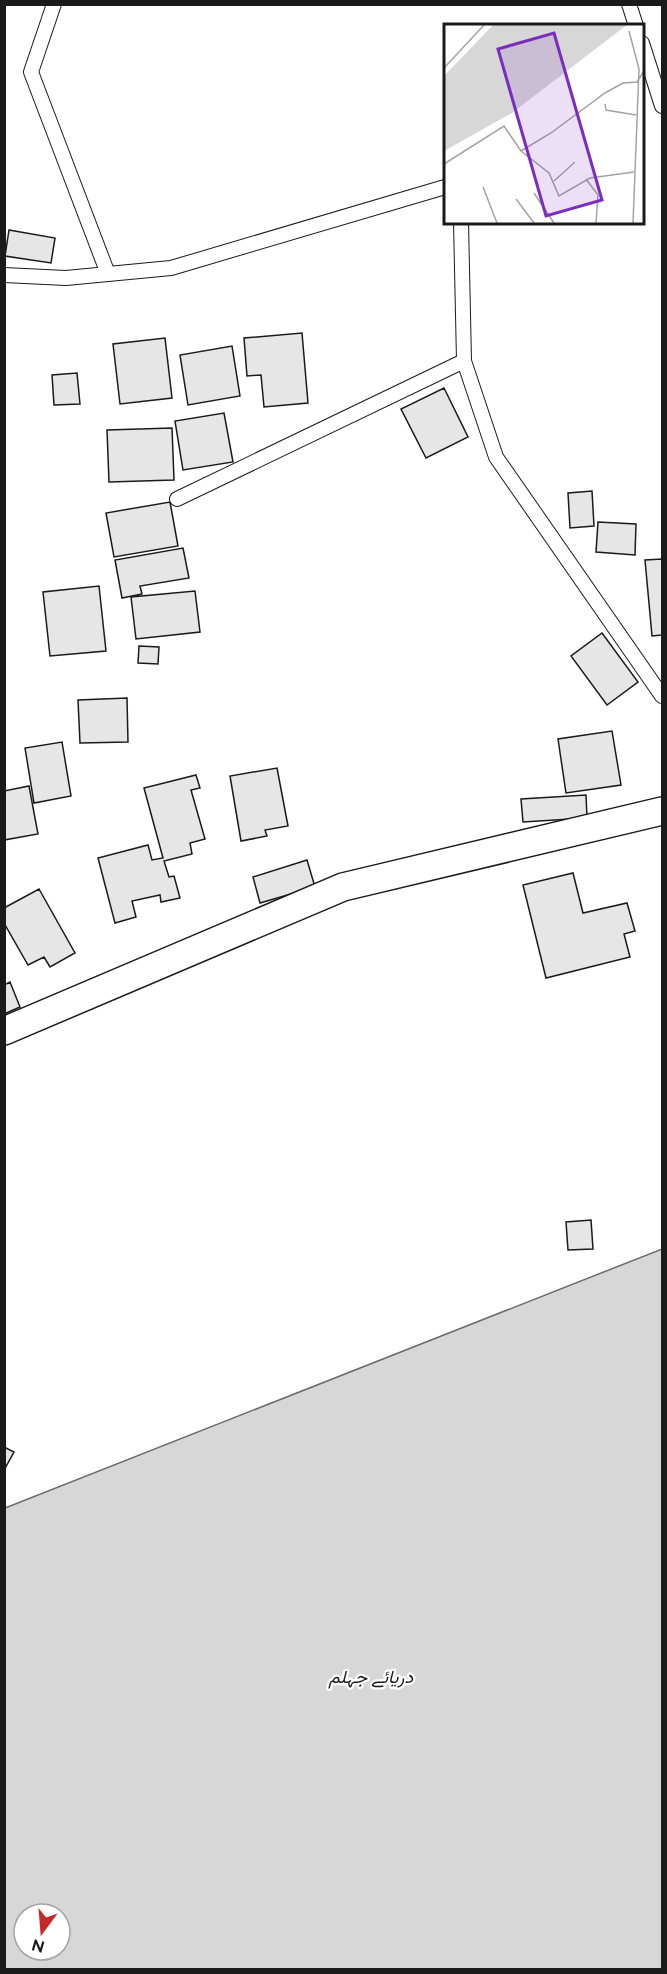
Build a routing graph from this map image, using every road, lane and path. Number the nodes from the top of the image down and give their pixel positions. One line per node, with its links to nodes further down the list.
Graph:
1 (54, 4): 8 (lane)
2 (629, 4): 3 (lane)
3 (635, 24)
4 (643, 46): 5 (lane)
5 (663, 106)
6 (444, 187): 8 (lane)
7 (461, 224): 10 (lane)
8 (108, 274): 9 (lane)
9 (4, 275)
10 (464, 361): 11 (lane); 12 (lane)
11 (177, 498)
12 (663, 696)
13 (663, 812): 14 (street)
14 (4, 1031)

